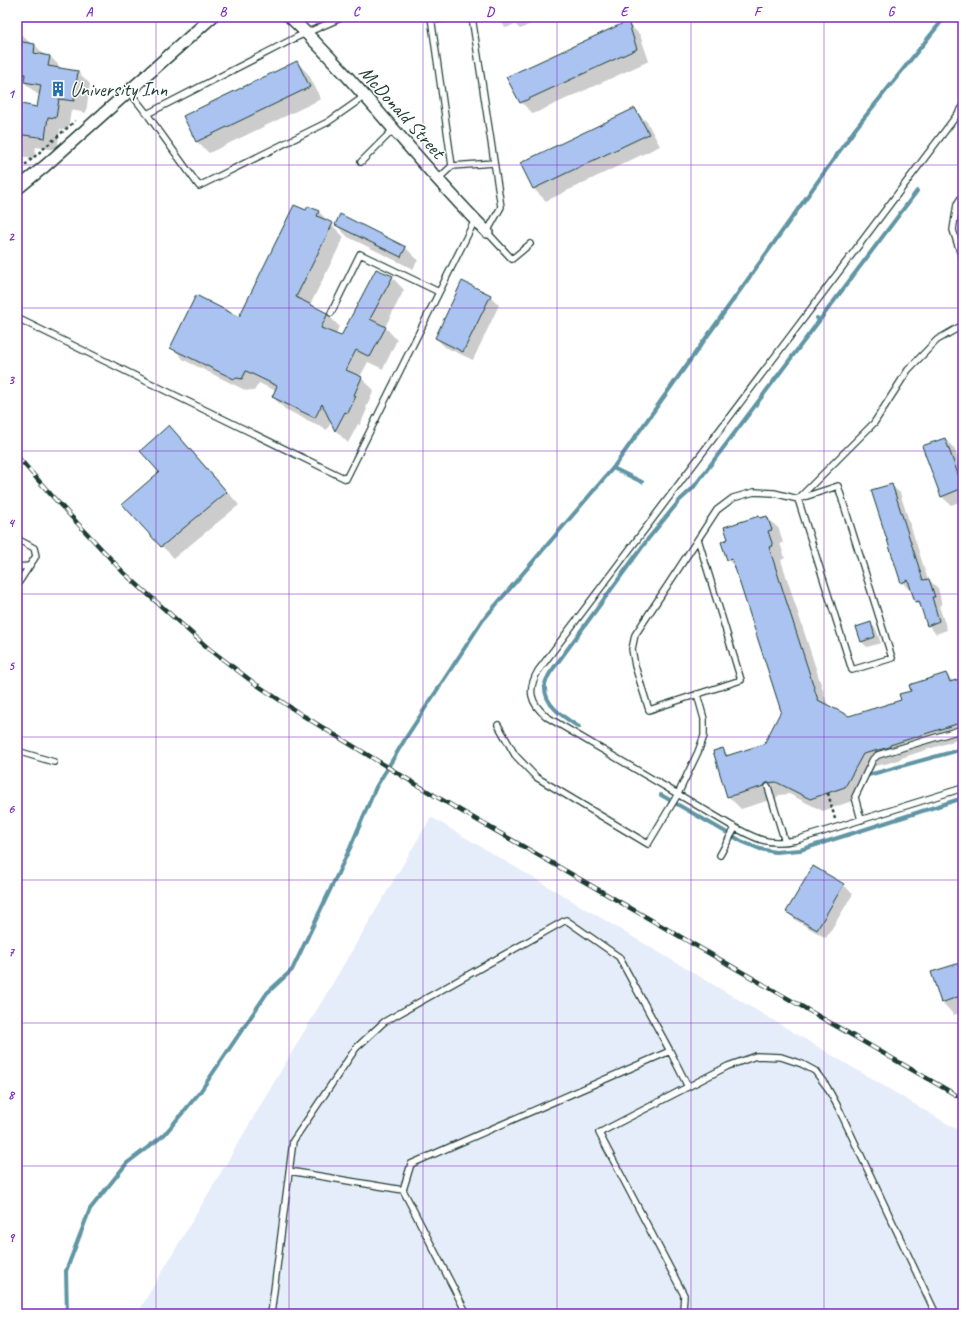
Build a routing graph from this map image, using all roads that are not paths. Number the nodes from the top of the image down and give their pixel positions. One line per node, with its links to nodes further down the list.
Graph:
1 (212, 17): 8 (street)
2 (290, 17): 7 (street, McDonald Street)
3 (343, 17): 7 (lane)
4 (460, 17): 6 (lane)
5 (472, 17): 14 (lane)
6 (431, 19): 15 (lane)
7 (306, 32): 9 (street, McDonald Street); 11 (lane)
8 (128, 91): 11 (lane); 17 (street)
9 (365, 96): 11 (lane); 12 (street, McDonald Street)
10 (963, 107): 40 (lane)
11 (147, 114)
12 (394, 129): 13 (lane); 16 (street, McDonald Street)
13 (361, 162)
14 (494, 163): 15 (lane); 20 (lane)
15 (452, 166): 16 (lane)
16 (438, 179): 19 (street, McDonald Street)
17 (17, 189)
18 (963, 195): 22 (lane)
19 (475, 220): 20 (street, McDonald Street); 23 (lane)
20 (487, 232): 21 (lane)
21 (530, 244)
22 (963, 260)
23 (439, 292): 24 (lane); 25 (lane)
24 (331, 313)
25 (17, 318)
26 (963, 325): 27 (lane)
27 (798, 499): 27 (lane); 29 (lane)
28 (17, 539): 30 (lane)
29 (698, 539): 33 (lane); 33 (lane)
30 (29, 566): 31 (lane); 32 (lane)
31 (17, 567)
32 (17, 585)
33 (697, 694): 40 (lane)
34 (498, 724): 40 (lane)
35 (963, 729): 41 (lane)
36 (17, 751): 37 (lane)
37 (54, 762)
38 (768, 787): 43 (lane)
39 (963, 788): 41 (lane)
40 (678, 794): 42 (lane)
41 (861, 820): 43 (lane)
42 (735, 828): 43 (lane); 44 (lane)
43 (785, 842)
44 (720, 856)
45 (670, 1051): 46 (lane); 47 (lane); 48 (lane)
46 (688, 1087): 51 (lane); 52 (lane)
47 (289, 1171): 48 (lane); 49 (lane)
48 (404, 1190): 50 (lane)
49 (271, 1314)
50 (467, 1314)
51 (680, 1314)
52 (936, 1314)

